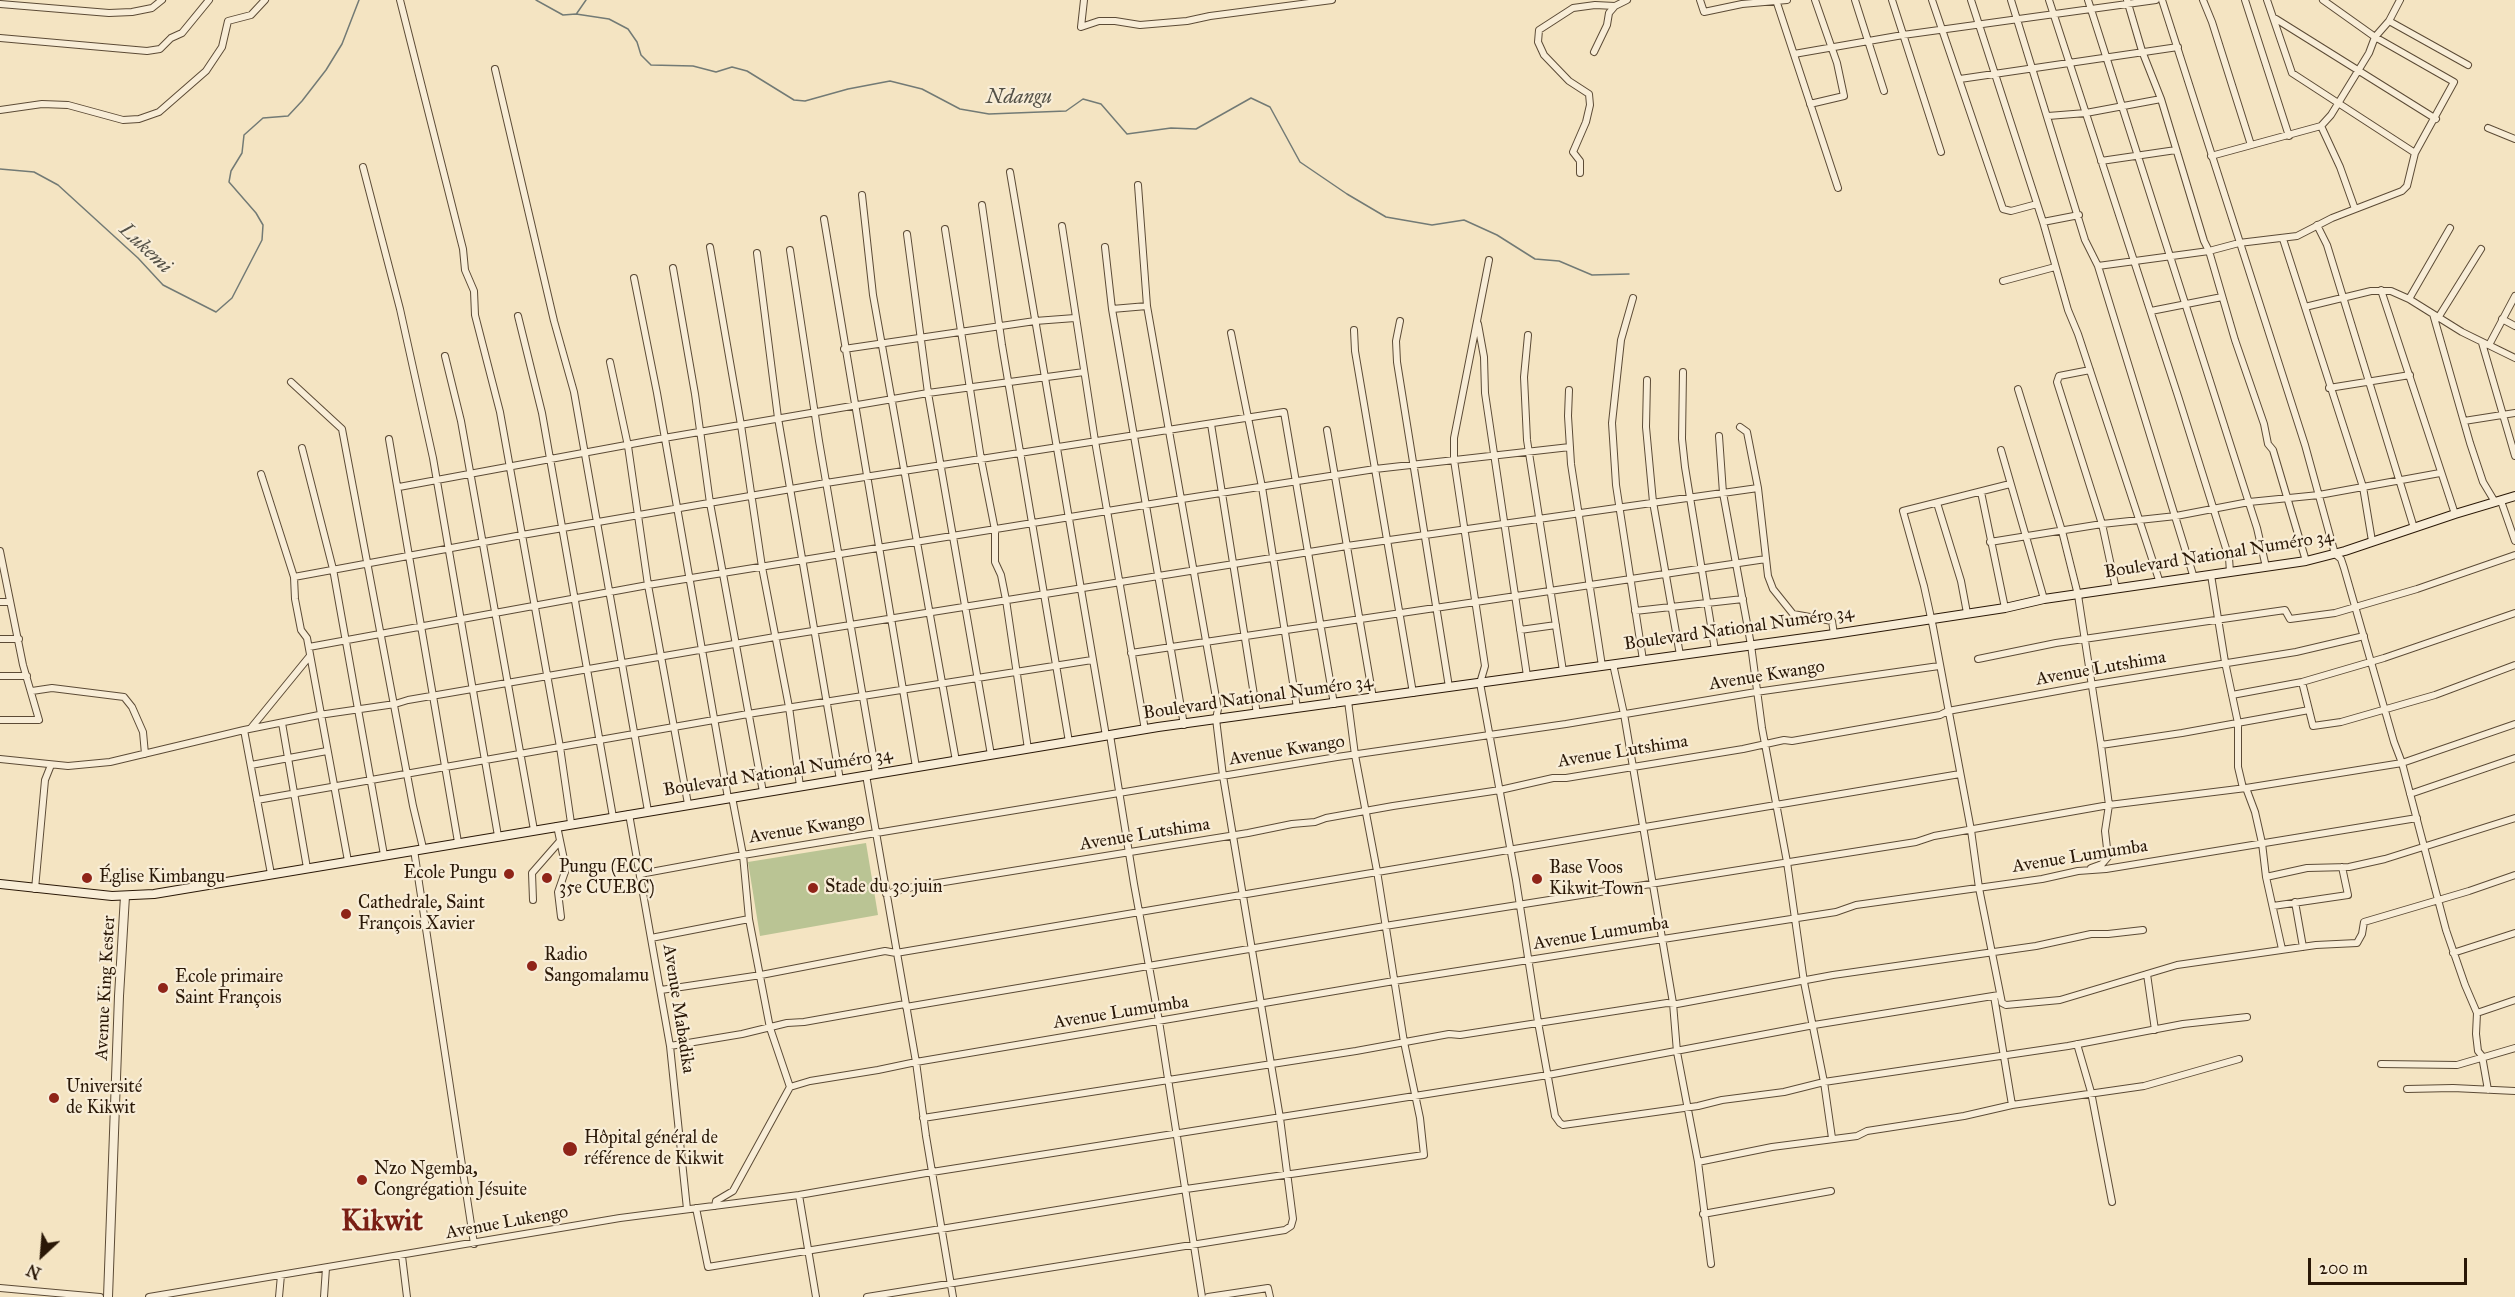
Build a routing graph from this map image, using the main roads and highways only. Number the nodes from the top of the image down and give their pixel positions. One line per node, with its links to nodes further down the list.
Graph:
1 (2515, 496): 2 (main road, Boulevard National Numéro 34)
2 (0, 884)

